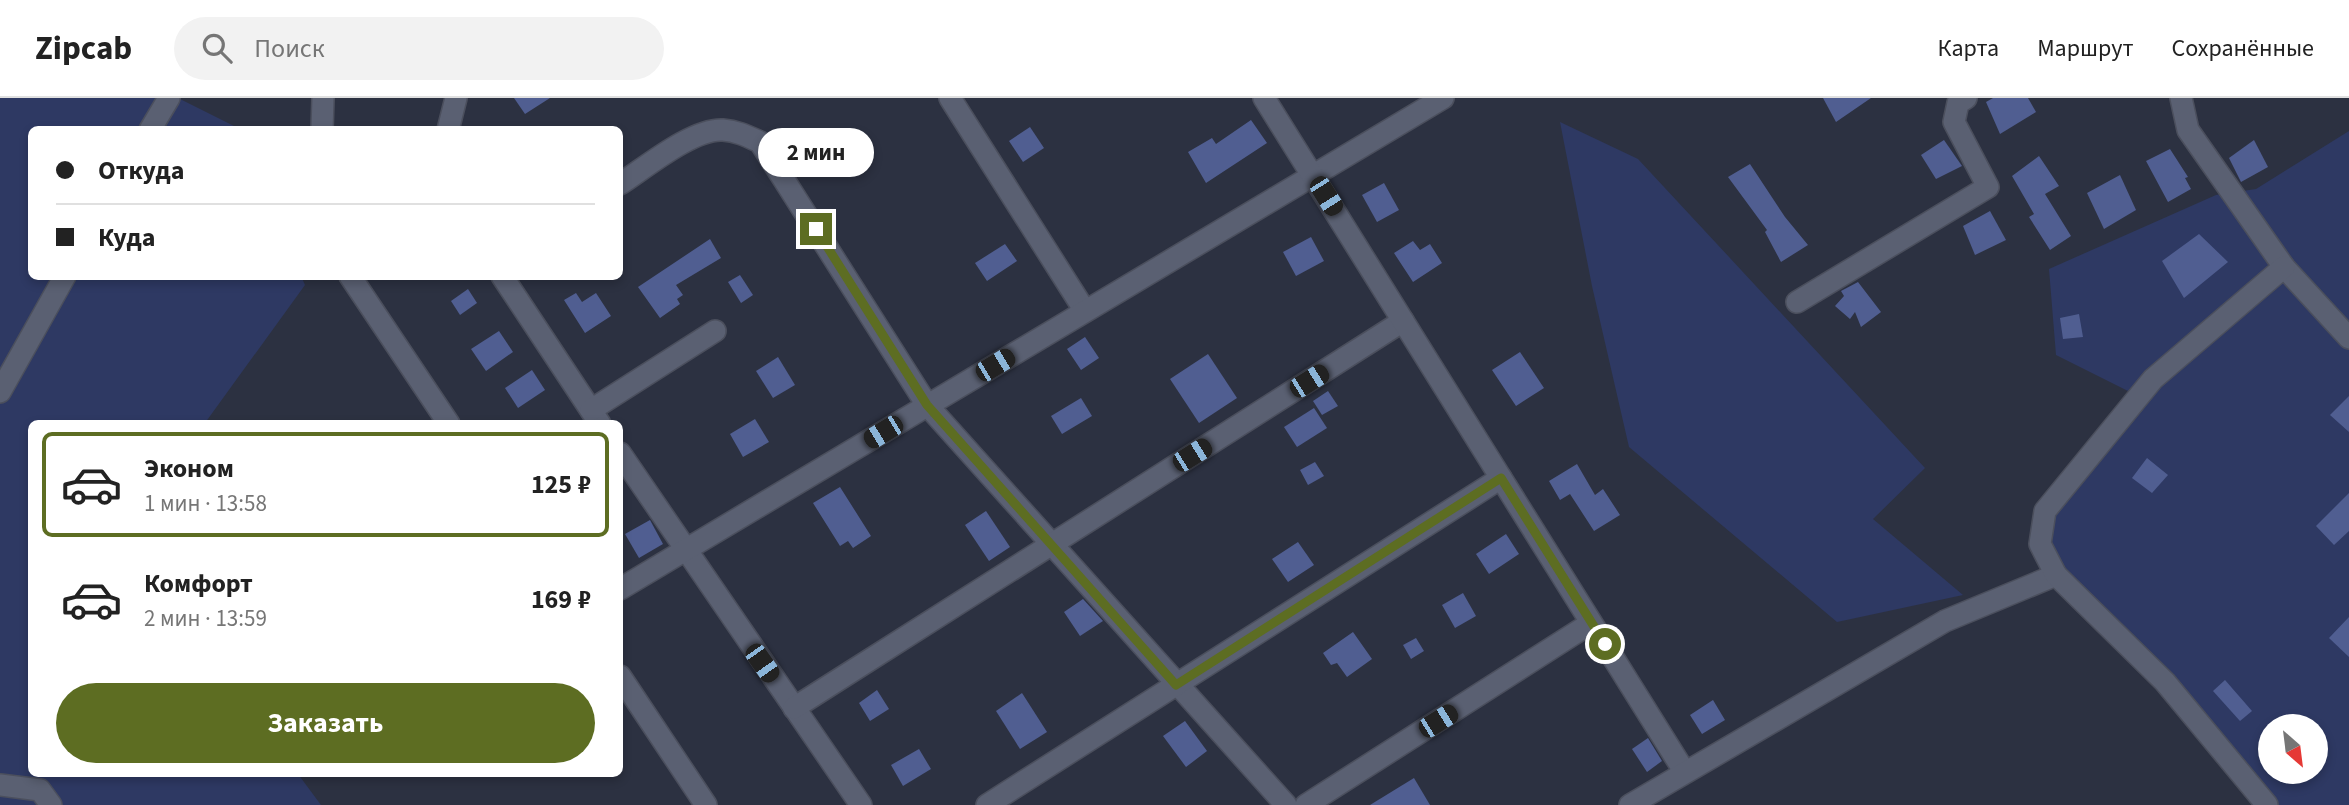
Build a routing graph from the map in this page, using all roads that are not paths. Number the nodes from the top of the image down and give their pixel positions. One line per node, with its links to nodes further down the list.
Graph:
1 (169, 98): 9 (street)
2 (323, 98): 10 (street)
3 (456, 98): 11 (street)
4 (950, 98): 19 (street)
5 (1264, 98): 12 (street)
6 (1443, 98): 12 (street)
7 (1966, 98): 18 (street)
8 (2181, 98): 14 (street)
9 (152, 126)
10 (323, 126)
11 (449, 126)
12 (1313, 176): 19 (street); 20 (street)
13 (623, 182): 24 (street)
14 (2284, 267): 22 (street); 31 (street)
15 (63, 280): 23 (street)
16 (353, 280): 26 (street)
17 (505, 280): 25 (street)
18 (1797, 302)
19 (1085, 311): 24 (street)
20 (1404, 321): 28 (street); 29 (street)
21 (715, 331): 25 (street)
22 (2349, 338)
23 (3, 380)
24 (927, 405): 29 (street); 30 (street)
25 (595, 417)
26 (446, 420)
27 (623, 458): 30 (street)
28 (1501, 478): 33 (street); 35 (street)
29 (1051, 544): 35 (street); 36 (street)
30 (684, 551): 32 (street); 36 (street)
31 (2056, 575): 37 (street); 46 (street)
32 (623, 587)
33 (1591, 623): 37 (street); 44 (street)
34 (623, 680): 40 (street)
35 (1176, 685): 42 (street); 43 (street)
36 (794, 708): 41 (street)
37 (1684, 771): 45 (street)
38 (0, 785): 39 (street)
39 (51, 805)
40 (706, 805)
41 (861, 805)
42 (987, 805)
43 (1286, 805)
44 (1306, 805)
45 (1630, 805)
46 (2267, 805)

